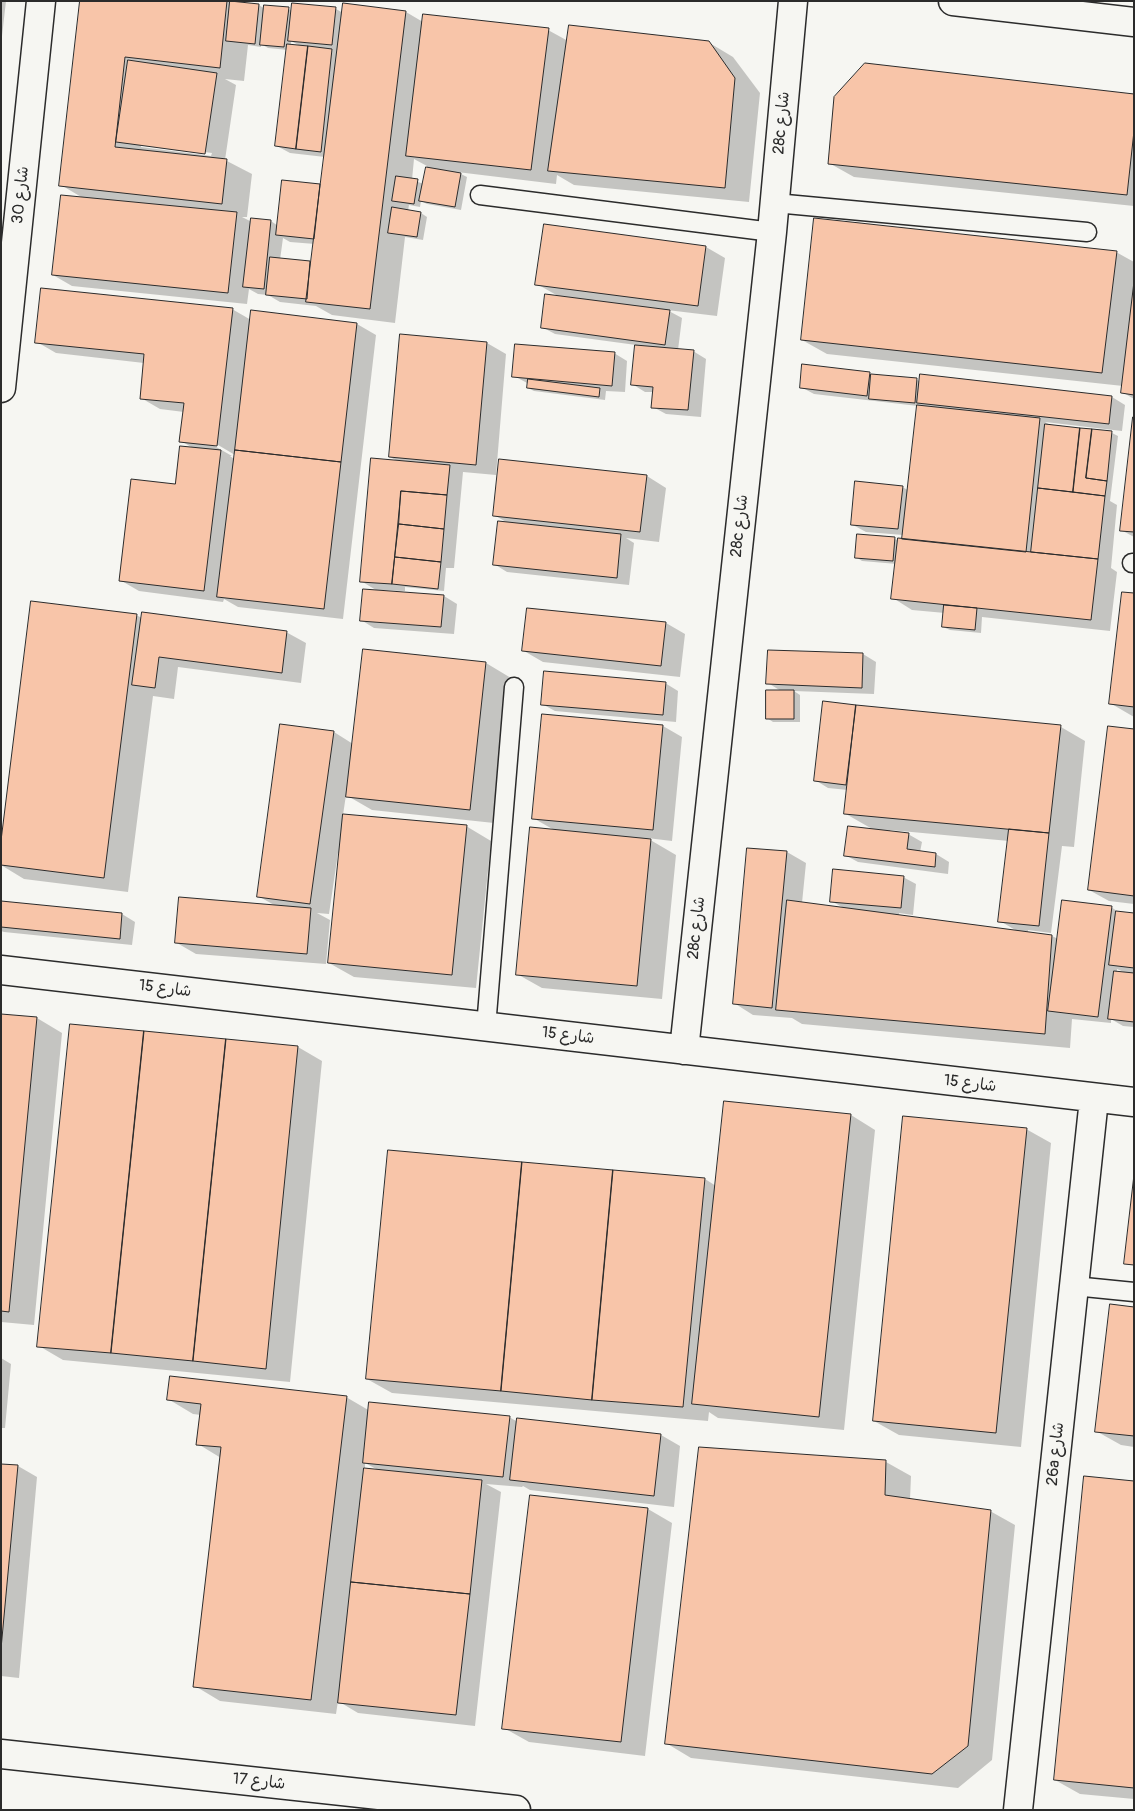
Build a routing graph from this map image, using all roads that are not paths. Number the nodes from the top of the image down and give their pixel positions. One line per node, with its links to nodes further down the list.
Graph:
1 (41, 1): 9 (street, شارع 30)
2 (793, 1): 6 (street, 28c شارع)
3 (953, 1): 4 (street)
4 (1134, 22)
5 (480, 195): 7 (lane)
6 (774, 203): 7 (street, 28c شارع); 8 (lane)
7 (772, 232): 13 (street, 28c شارع)
8 (1087, 232)
9 (1, 388)
10 (514, 687): 12 (lane)
11 (1, 970): 12 (street, شارع 15)
12 (486, 1027): 13 (street, شارع 15)
13 (684, 1050): 14 (street, شارع 15)
14 (1094, 1099): 15 (street, شارع 15); 16 (street, 26a شارع)
15 (1134, 1102)
16 (1074, 1286): 17 (lane); 20 (street, 26a شارع)
17 (1134, 1292)
18 (1, 1754): 19 (street, شارع 17)
19 (516, 1810)
20 (1018, 1810)

